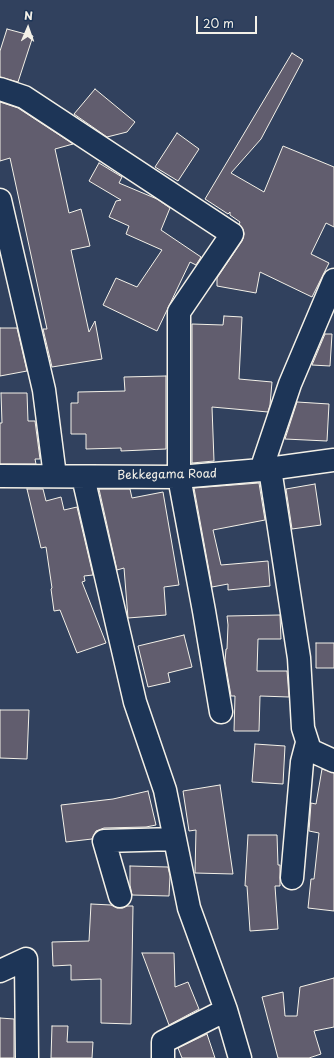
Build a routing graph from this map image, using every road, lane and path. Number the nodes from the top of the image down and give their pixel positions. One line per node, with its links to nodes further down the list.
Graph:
1 (0, 89): 9 (street)
2 (0, 200): 7 (street)
3 (334, 280): 5 (street)
4 (334, 460): 5 (street, Bekkegama Road)
5 (266, 470): 9 (street, Bekkegama Road); 11 (street)
6 (0, 476): 7 (street, Bekkegama Road)
7 (55, 476): 8 (street, Bekkegama Road)
8 (83, 477): 9 (street, Bekkegama Road); 13 (street)
9 (179, 477): 10 (street)
10 (221, 712)
11 (308, 742): 12 (street); 14 (street)
12 (334, 761)
13 (175, 839): 15 (street); 17 (street)
14 (292, 878)
15 (120, 896)
16 (0, 971): 18 (street)
17 (226, 1010): 19 (street); 20 (street)
18 (27, 1058)
19 (163, 1058)
20 (240, 1058)

